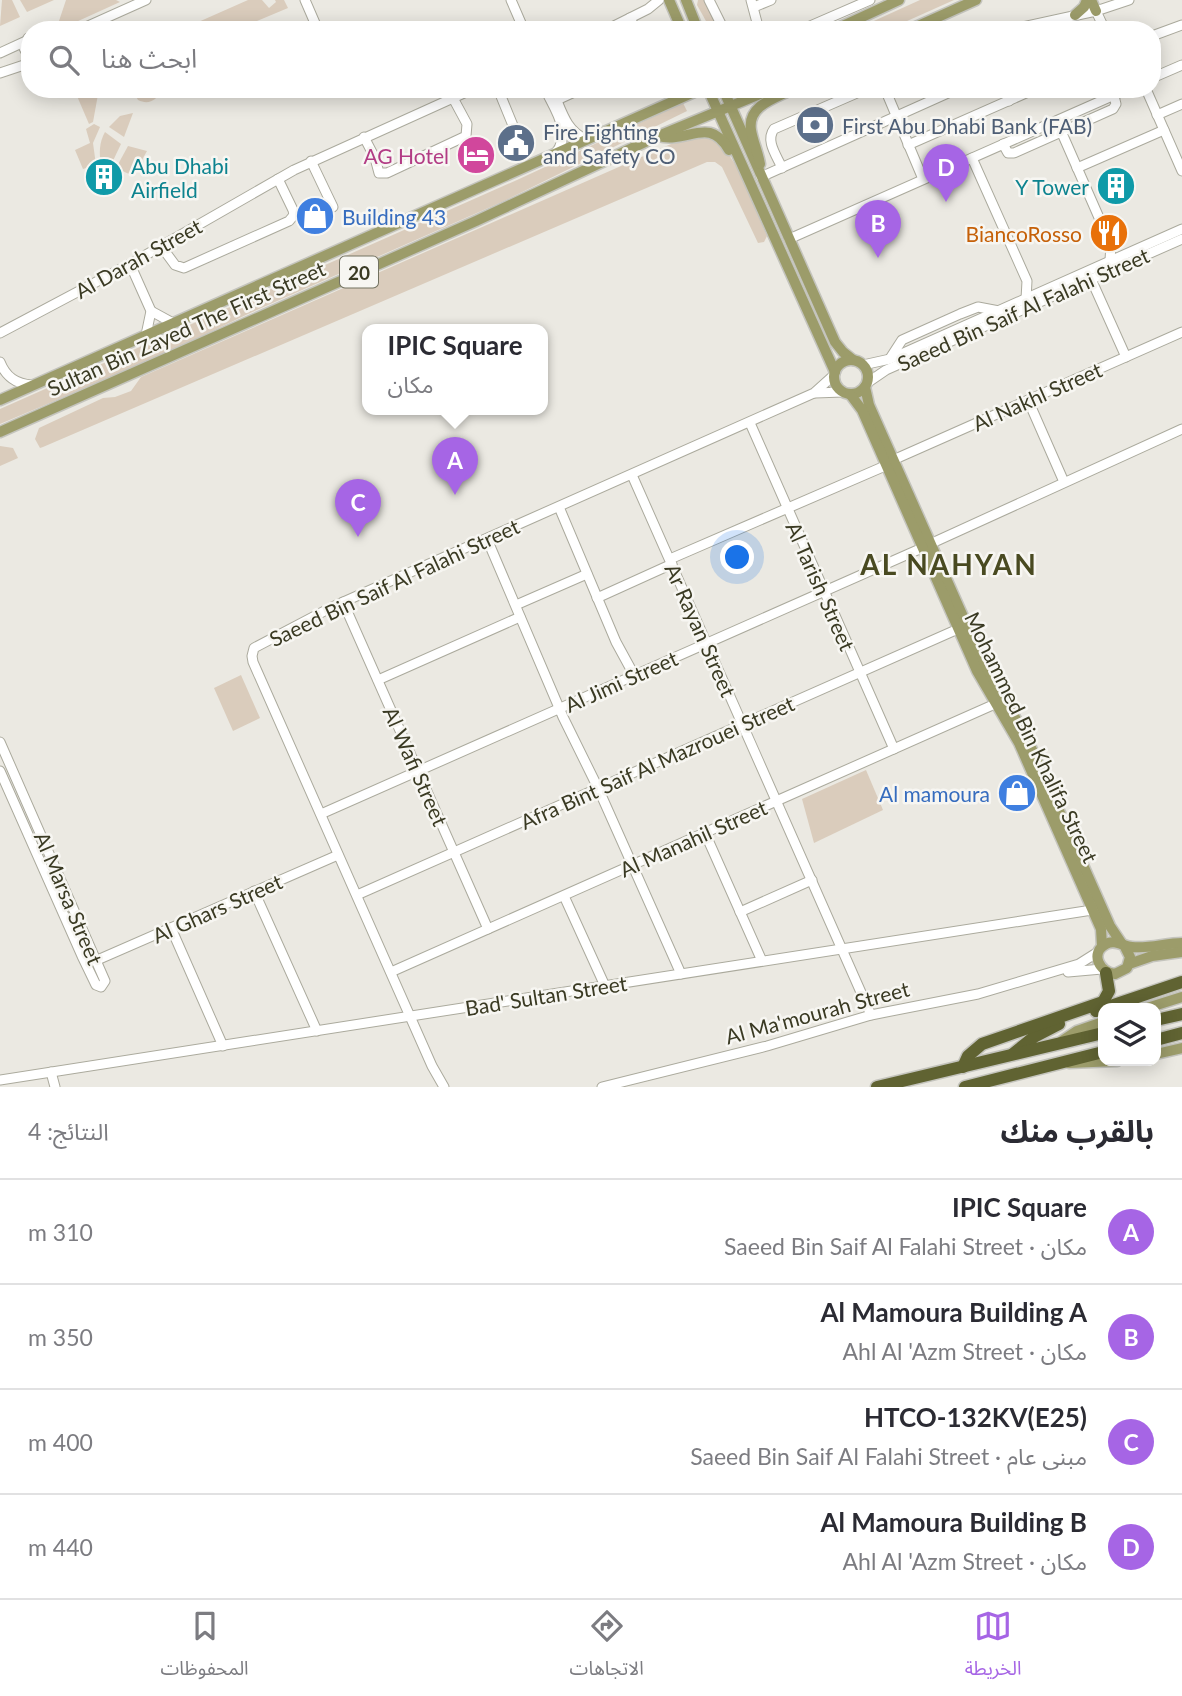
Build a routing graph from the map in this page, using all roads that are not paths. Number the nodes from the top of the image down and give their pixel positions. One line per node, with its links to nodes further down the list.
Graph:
1 (146, 0): 16 (street)
2 (305, 0): 17 (street)
3 (511, 0): 18 (street)
4 (659, 0): 15 (street)
5 (669, 0): 21 (main road)
6 (709, 0): 22 (street)
7 (771, 0): 12 (street)
8 (870, 0): 24 (street)
9 (900, 0): 25 (main road)
10 (976, 0): 26 (main road)
11 (1129, 0): 13 (street)
12 (752, 4): 23 (street)
13 (1091, 4): 14 (main road); 28 (street)
14 (1075, 15): 27 (street)
15 (630, 18): 19 (street); 20 (street)
16 (99, 21)
17 (313, 21)
18 (520, 21)
19 (624, 21)
20 (632, 21)
21 (678, 21)
22 (720, 21)
23 (757, 21)
24 (822, 21)
25 (854, 21)
26 (929, 21)
27 (1049, 21)
28 (1100, 21)
29 (1182, 25): 30 (street)
30 (1161, 33)
31 (21, 42): 32 (street)
32 (0, 53)
33 (21, 65): 35 (street)
34 (1182, 65): 36 (street)
35 (0, 73)
36 (1161, 74)
37 (453, 98): 66 (street, Al Darah Street); 66 (street)
38 (502, 98): 62 (street)
39 (556, 98): 67 (street)
40 (556, 98): 71 (street)
41 (667, 98): 59 (main road)
42 (681, 98): 59 (main road, Sultan Bin Zayed The First Street / 20)
43 (712, 98): 58 (main road)
44 (727, 98): 57 (main road)
45 (750, 98): 57 (main road, Sultan Bin Zayed The First Street / 20)
46 (775, 98): 79 (main road)
47 (845, 98): 74 (street)
48 (889, 98): 61 (street)
49 (938, 98): 61 (street)
50 (1008, 98): 55 (street)
51 (1016, 98): 55 (street)
52 (1109, 98): 68 (street)
53 (1114, 98): 64 (street)
54 (1150, 98): 60 (street)
55 (1009, 101): 69 (street)
56 (1182, 104): 60 (street)
57 (730, 106): 58 (main road, Sultan Bin Zayed The First Street / 20); 79 (main road)
58 (718, 111): 65 (main road, Sultan Bin Zayed The First Street / 20); 79 (main road)
59 (650, 112): 67 (main road, Sultan Bin Zayed The First Street / 20)
60 (1157, 115): 63 (street)
61 (897, 117): 69 (street); 74 (street)
62 (514, 128)
63 (1164, 130): 70 (street); 75 (street)
64 (1061, 131): 68 (street); 75 (street)
65 (658, 136): 79 (main road); 110 (main road, Sultan Bin Zayed The First Street / 20)
66 (364, 137): 73 (street, Al Darah Street)
67 (586, 139): 71 (main road, Sultan Bin Zayed The First Street / 20)
68 (1003, 144): 72 (street)
69 (908, 145): 78 (street)
70 (1178, 149): 76 (street)
71 (555, 154): 94 (main road, Sultan Bin Zayed The First Street / 20)
72 (972, 158): 78 (street); 90 (street)
73 (311, 161): 77 (street, Al Darah Street); 80 (street)
74 (782, 168): 79 (street)
75 (1077, 168): 85 (street)
76 (1182, 171)
77 (278, 178): 84 (street, Al Darah Street); 84 (street)
78 (923, 179): 82 (street)
79 (756, 180): 82 (main road); 101 (main road)
80 (333, 207)
81 (1182, 229): 86 (street, Saeed Bin Saif Al Falahi Street)
82 (789, 239): 100 (main road)
83 (1182, 239): 89 (street, Saeed Bin Saif Al Falahi Street)
84 (161, 246): 88 (street, Al Darah Street)
85 (1111, 246): 86 (street); 87 (street)
86 (1124, 255): 87 (street, Saeed Bin Saif Al Falahi Street)
87 (1111, 261): 91 (street, Saeed Bin Saif Al Falahi Street)
88 (130, 264): 93 (street); 95 (street, Al Darah Street)
89 (1091, 279): 98 (street); 103 (street, Saeed Bin Saif Al Falahi Street)
90 (1027, 281): 91 (street); 92 (street)
91 (1041, 292): 92 (street, Saeed Bin Saif Al Falahi Street)
92 (1027, 299): 100 (street, Saeed Bin Saif Al Falahi Street)
93 (151, 311): 94 (street); 97 (street)
94 (173, 323): 97 (main road, Sultan Bin Zayed The First Street / 20)
95 (0, 332)
96 (1182, 332): 98 (street, Al Nakhl Street)
97 (146, 335): 102 (main road, Sultan Bin Zayed The First Street / 20)
98 (1126, 357): 107 (street, Al Nakhl Street)
99 (0, 362): 102 (street)
100 (858, 363): 101 (main road); 103 (main road)
101 (835, 373): 104 (street, Saeed Bin Saif Al Falahi Street); 105 (main road)
102 (34, 385): 106 (main road, Sultan Bin Zayed The First Street / 20)
103 (866, 385): 105 (main road); 111 (main road, Mohammed Bin Khalifa Street)
104 (814, 393): 105 (street, Saeed Bin Saif Al Falahi Street); 108 (street, Saeed Bin Saif Al Falahi Street)
105 (846, 393): 111 (main road, Mohammed Bin Khalifa Street)
106 (0, 400)
107 (1028, 400): 111 (street, Al Nakhl Street); 113 (street)
108 (750, 423): 112 (street, Saeed Bin Saif Al Falahi Street); 115 (street, Al Tarish Street)
109 (1182, 429): 113 (street, Al Jimi Street)
110 (0, 432)
111 (889, 463): 115 (street, Al Nakhl Street); 117 (main road, Mohammed Bin Khalifa Street)
112 (632, 475): 114 (street, Saeed Bin Saif Al Falahi Street); 118 (street, Ar Rayan Street)
113 (1064, 482): 117 (street, Al Jimi Street)
114 (559, 507): 116 (street, Saeed Bin Saif Al Falahi Street); 119 (street)
115 (787, 508): 118 (street, Al Nakhl Street); 120 (street, Al Tarish Street)
116 (487, 539): 122 (street, Saeed Bin Saif Al Falahi Street); 123 (street)
117 (926, 546): 120 (street, Al Jimi Street); 125 (main road, Mohammed Bin Khalifa Street); 155 (main road, Mohammed Bin Khalifa Street)
118 (671, 562): 121 (street, Al Nakhl Street); 126 (street, Ar Rayan Street)
119 (587, 574): 121 (street); 123 (street)
120 (824, 591): 126 (street, Al Jimi Street); 127 (street, Al Tarish Street)
121 (597, 598): 128 (street)
122 (343, 602): 129 (street, Al Wafi Street); 140 (street, Saeed Bin Saif Al Falahi Street)
123 (516, 605): 124 (street)
124 (520, 617): 129 (street); 131 (street)
125 (958, 629): 127 (street, Afra Bint Saif Al Mazrouei Street); 130 (main road, Mohammed Bin Khalifa Street)
126 (707, 643): 128 (street, Al Jimi Street); 132 (street, Ar Rayan Street)
127 (860, 672): 132 (street, Afra Bint Saif Al Mazrouei Street); 134 (street, Al Tarish Street)
128 (634, 675): 131 (street, Al Jimi Street)
129 (378, 680): 135 (street, Al Wafi Street)
130 (995, 704): 134 (street, Al Manahil Street); 150 (main road, Mohammed Bin Khalifa Street)
131 (559, 708): 135 (street, Al Jimi Street); 137 (street)
132 (743, 724): 137 (street, Afra Bint Saif Al Mazrouei Street); 139 (street, Ar Rayan Street)
133 (0, 742): 141 (street, Al Marsa Street)
134 (894, 749): 139 (street, Al Manahil Street)
135 (419, 770): 140 (street, Al Jimi Street); 143 (street, Al Wafi Street)
136 (0, 771): 138 (street, Al Marsa Street)
137 (598, 788): 143 (street, Afra Bint Saif Al Mazrouei Street); 145 (street)
138 (10, 793): 141 (street); 159 (street, Al Marsa Street)
139 (777, 801): 142 (street, Al Manahil Street); 146 (street, Ar Rayan Street)
140 (321, 814): 144 (street, Saeed Bin Saif Al Falahi Street)
141 (33, 815): 159 (street, Al Marsa Street)
142 (705, 833): 145 (street, Al Manahil Street); 151 (street)
143 (454, 852): 148 (street, Afra Bint Saif Al Mazrouei Street); 153 (street, Al Wafi Street)
144 (338, 855): 147 (street, Al Ghars Street); 148 (street, Saeed Bin Saif Al Falahi Street)
145 (632, 865): 149 (street, Al Manahil Street); 164 (street)
146 (812, 880): 151 (street); 156 (street, Ar Rayan Street)
147 (254, 891): 152 (street, Al Ghars Street); 175 (street)
148 (356, 895): 163 (street, Saeed Bin Saif Al Falahi Street)
149 (564, 896): 153 (street, Al Manahil Street); 167 (street)
150 (1092, 910): 156 (street, Bad' Sultan Street); 157 (main road, Mohammed Bin Khalifa Street)
151 (740, 912): 160 (street)
152 (171, 928): 159 (street, Al Ghars Street); 180 (street)
153 (488, 929): 163 (street, Al Manahil Street)
154 (1182, 943): 155 (main road)
155 (1123, 944): 157 (main road); 161 (main road)
156 (842, 949): 160 (street, Bad' Sultan Street); 171 (street, Ar Rayan Street)
157 (1100, 949): 162 (main road); 165 (street, Al Ma'mourah Street)
158 (1182, 952): 161 (main road)
159 (95, 961)
160 (762, 961): 164 (street, Bad' Sultan Street)
161 (1129, 964): 162 (main road)
162 (1104, 971): 165 (street, Al Ma'mourah Street); 187 (highway)
163 (391, 972): 172 (street, Saeed Bin Saif Al Falahi Street)
164 (681, 974): 167 (street, Bad' Sultan Street)
165 (1042, 976): 171 (street, Al Ma'mourah Street)
166 (1182, 982): 184 (highway)
167 (604, 986): 172 (street, Bad' Sultan Street)
168 (1182, 997): 169 (main road)
169 (1161, 1004)
170 (1182, 1014): 173 (highway)
171 (871, 1015): 192 (street, Al Ma'mourah Street)
172 (411, 1017): 175 (street, Bad' Sultan Street); 190 (street, Saeed Bin Saif Al Falahi Street)
173 (1161, 1019)
174 (1098, 1024): 179 (main road)
175 (317, 1031): 180 (street, Bad' Sultan Street)
176 (1182, 1033): 178 (highway)
177 (1098, 1034): 179 (highway)
178 (1161, 1039)
179 (1058, 1044): 184 (highway)
180 (223, 1046): 188 (street, Bad' Sultan Street)
181 (1182, 1048): 183 (main road)
182 (1098, 1053): 185 (highway)
183 (1161, 1053)
184 (1011, 1055): 187 (highway)
185 (1063, 1062): 186 (main road); 194 (highway)
186 (1098, 1063)
187 (963, 1067): 193 (highway)
188 (51, 1072): 189 (street, Bad' Sultan Street); 191 (street)
189 (0, 1080)
190 (441, 1085)
191 (55, 1087)
192 (602, 1087)
193 (877, 1087)
194 (965, 1087)

